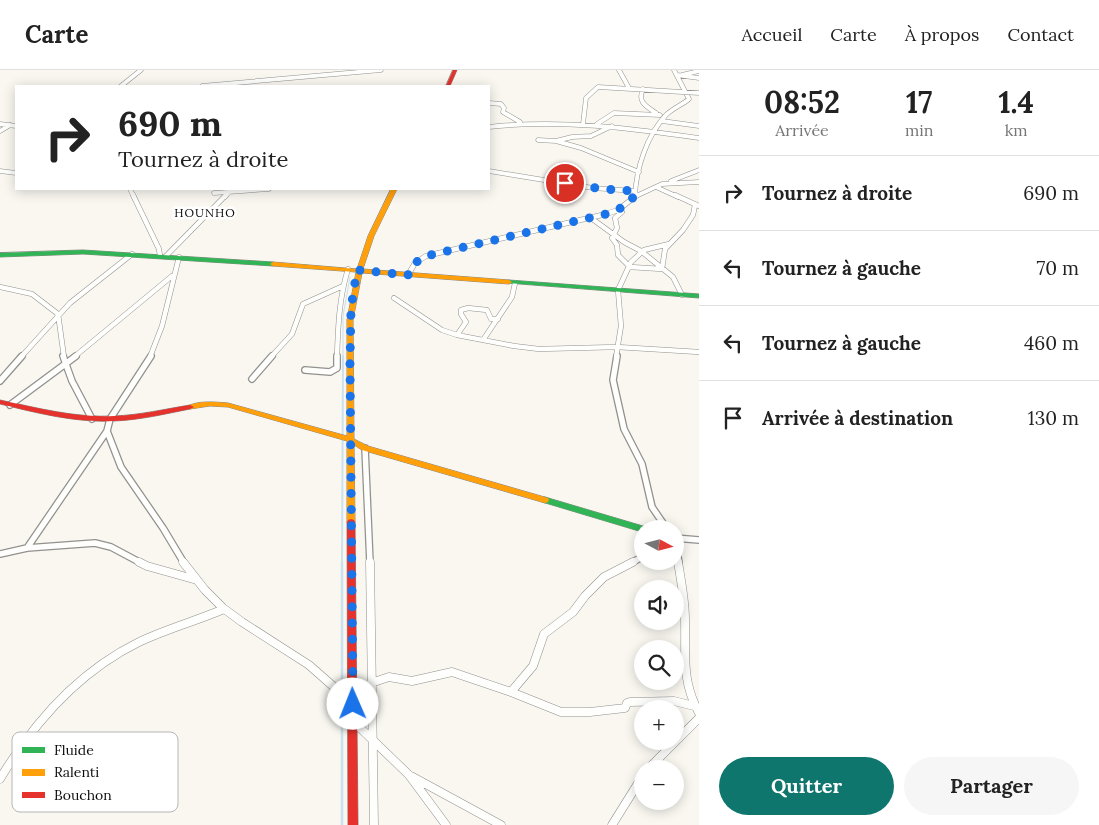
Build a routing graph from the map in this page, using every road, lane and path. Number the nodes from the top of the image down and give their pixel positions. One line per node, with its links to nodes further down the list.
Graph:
1 (141, 70): 11 (street)
2 (382, 70): 10 (street)
3 (455, 70): 14 (street)
4 (619, 70): 15 (street)
5 (674, 70): 7 (street)
6 (699, 71): 8 (street)
7 (677, 75): 8 (street); 17 (street)
8 (682, 75): 9 (street)
9 (699, 78)
10 (242, 83): 12 (street); 13 (street)
11 (122, 85)
12 (215, 85)
13 (239, 85)
14 (448, 85)
15 (629, 88): 16 (street); 25 (street)
16 (643, 89): 17 (street); 20 (street)
17 (686, 93): 18 (street); 21 (street)
18 (699, 93)
19 (490, 103): 23 (street)
20 (660, 115): 21 (street); 26 (street)
21 (666, 116): 22 (street)
22 (662, 121): 27 (street); 34 (street)
23 (520, 122): 25 (street); 32 (street)
24 (0, 124): 28 (street)
25 (583, 124): 26 (street)
26 (597, 124): 29 (street)
27 (682, 124): 31 (street); 35 (street)
28 (10, 125): 30 (street); 33 (street)
29 (617, 125): 34 (street); 38 (street)
30 (15, 126)
31 (699, 126)
32 (490, 127)
33 (0, 131)
34 (656, 132): 35 (street); 42 (street)
35 (688, 136): 36 (street)
36 (699, 138)
37 (538, 140): 38 (street)
38 (556, 141): 42 (street)
39 (699, 170): 45 (street)
40 (0, 171): 43 (street)
41 (490, 171): 52 (street)
42 (639, 172): 52 (street)
43 (15, 173)
44 (699, 182): 45 (street)
45 (662, 184): 46 (street)
46 (656, 187): 52 (street); 53 (street)
47 (130, 190): 63 (street)
48 (256, 190): 50 (street)
49 (393, 190): 68 (street)
50 (229, 192): 51 (street); 63 (street)
51 (214, 193)
52 (635, 193): 54 (street)
53 (697, 205): 58 (street)
54 (618, 210): 55 (street); 56 (street)
55 (591, 218): 56 (street); 69 (street)
56 (614, 234): 57 (street); 59 (street)
57 (624, 242): 59 (street); 60 (street)
58 (669, 244): 60 (street); 67 (street)
59 (617, 245): 65 (street)
60 (641, 251): 65 (street); 67 (street)
61 (0, 254): 62 (street)
62 (132, 254): 63 (street); 78 (street)
63 (163, 256): 64 (street)
64 (179, 257): 66 (street); 70 (street)
65 (629, 265): 67 (street); 74 (street)
66 (348, 269): 68 (street); 72 (street)
67 (662, 269): 75 (street)
68 (357, 270): 69 (street); 79 (street)
69 (408, 275): 71 (street)
70 (172, 276): 85 (street); 92 (street)
71 (514, 283): 74 (street); 80 (street)
72 (343, 286): 79 (street); 87 (street)
73 (0, 287): 78 (street)
74 (618, 290): 75 (street); 83 (street)
75 (682, 295): 76 (street)
76 (699, 296)
77 (394, 298): 81 (street)
78 (58, 314): 85 (street); 88 (street)
79 (344, 319): 86 (street); 94 (street)
80 (498, 319): 81 (street); 82 (street)
81 (457, 336): 82 (street)
82 (483, 340): 83 (street)
83 (617, 346): 84 (street); 96 (street)
84 (699, 352)
85 (65, 364): 90 (street); 91 (street)
86 (305, 370)
87 (252, 379)
88 (0, 381)
89 (0, 402): 90 (street)
90 (10, 405): 91 (street)
91 (92, 419): 92 (street)
92 (110, 419): 93 (street); 94 (street)
93 (106, 431): 100 (street); 104 (street)
94 (351, 440): 95 (street); 108 (street)
95 (365, 448): 97 (street); 106 (street)
96 (661, 520)
97 (634, 526)
98 (699, 540): 99 (street)
99 (684, 542)
100 (28, 548): 101 (street); 104 (street)
101 (0, 554)
102 (634, 561): 107 (street)
103 (679, 570): 109 (street)
104 (196, 580): 105 (street)
105 (224, 609): 108 (street); 112 (street)
106 (372, 683): 107 (street); 113 (street)
107 (511, 692): 109 (street)
108 (353, 704): 111 (street)
109 (697, 709)
110 (699, 718): 114 (street)
111 (353, 721): 113 (street); 119 (street)
112 (32, 732)
113 (372, 740): 116 (street); 120 (street)
114 (657, 760)
115 (12, 761): 117 (street)
116 (408, 774): 121 (street); 122 (street)
117 (0, 779)
118 (634, 790): 123 (street)
119 (353, 825)
120 (374, 825)
121 (446, 825)
122 (501, 825)
123 (612, 825)

